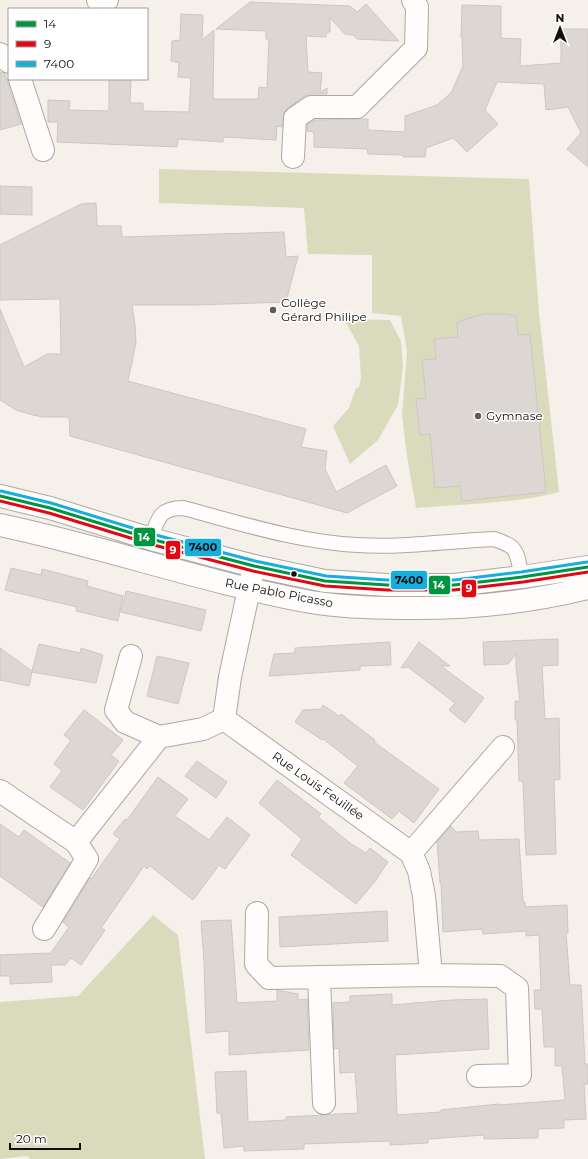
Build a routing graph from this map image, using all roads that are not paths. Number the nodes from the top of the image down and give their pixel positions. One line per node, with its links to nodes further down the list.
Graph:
1 (98, 0): 2 (street)
2 (107, 0)
3 (413, 0): 8 (street)
4 (0, 54): 5 (street)
5 (8, 61)
6 (20, 80): 7 (street)
7 (43, 150)
8 (293, 157)
9 (0, 496): 11 (street, Rue Pablo Picasso)
10 (0, 525): 16 (street, Rue Pablo Picasso)
11 (150, 538): 12 (street, Rue Pablo Picasso); 14 (lane)
12 (254, 566): 14 (street, Rue Pablo Picasso); 16 (street)
13 (588, 567): 14 (street, Rue Pablo Picasso)
14 (522, 577)
15 (588, 588): 16 (street, Rue Pablo Picasso)
16 (249, 589): 18 (street)
17 (131, 656): 19 (street)
18 (224, 719): 19 (street); 23 (street, Rue Louis Feuillée)
19 (159, 737): 22 (street)
20 (503, 747): 23 (street)
21 (0, 792): 22 (street)
22 (76, 842): 25 (street)
23 (411, 853): 26 (street)
24 (257, 913): 27 (street)
25 (44, 929)
26 (431, 975): 27 (street); 28 (street)
27 (319, 977): 29 (street)
28 (478, 1076)
29 (324, 1103)

